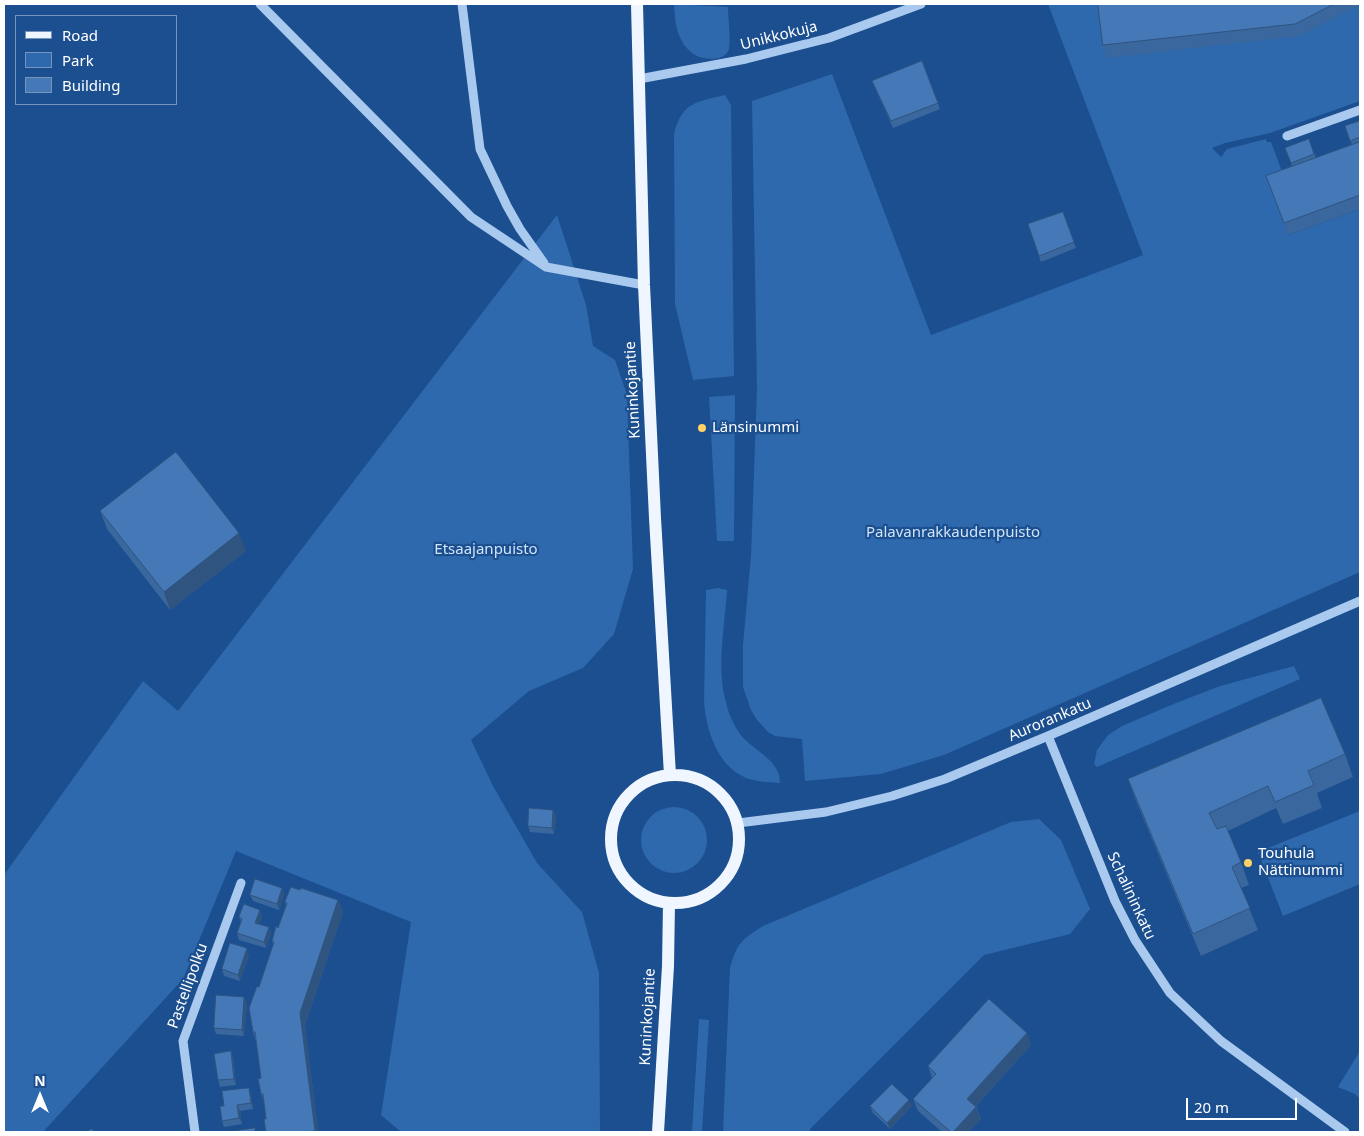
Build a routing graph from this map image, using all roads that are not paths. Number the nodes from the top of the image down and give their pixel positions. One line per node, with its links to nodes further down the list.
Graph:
1 (260, 4): 8 (street)
2 (462, 4): 8 (street)
3 (637, 4): 5 (main road, Kuninkojantie)
4 (920, 4): 5 (street, Unikkokuja)
5 (639, 79): 9 (main road, Kuninkojantie)
6 (1360, 110): 7 (street)
7 (1287, 136)
8 (546, 267): 9 (street)
9 (644, 285): 12 (main road, Kuninkojantie)
10 (1360, 601): 11 (street, Aurorankatu)
11 (1048, 736): 13 (street, Aurorankatu); 18 (street, Schalininkatu)
12 (670, 775): 13 (main road); 15 (main road)
13 (738, 823): 15 (main road)
14 (241, 883): 16 (street, Pastellipolku)
15 (669, 903): 17 (main road, Kuninkojantie)
16 (195, 1132)
17 (658, 1132)
18 (1346, 1132)

